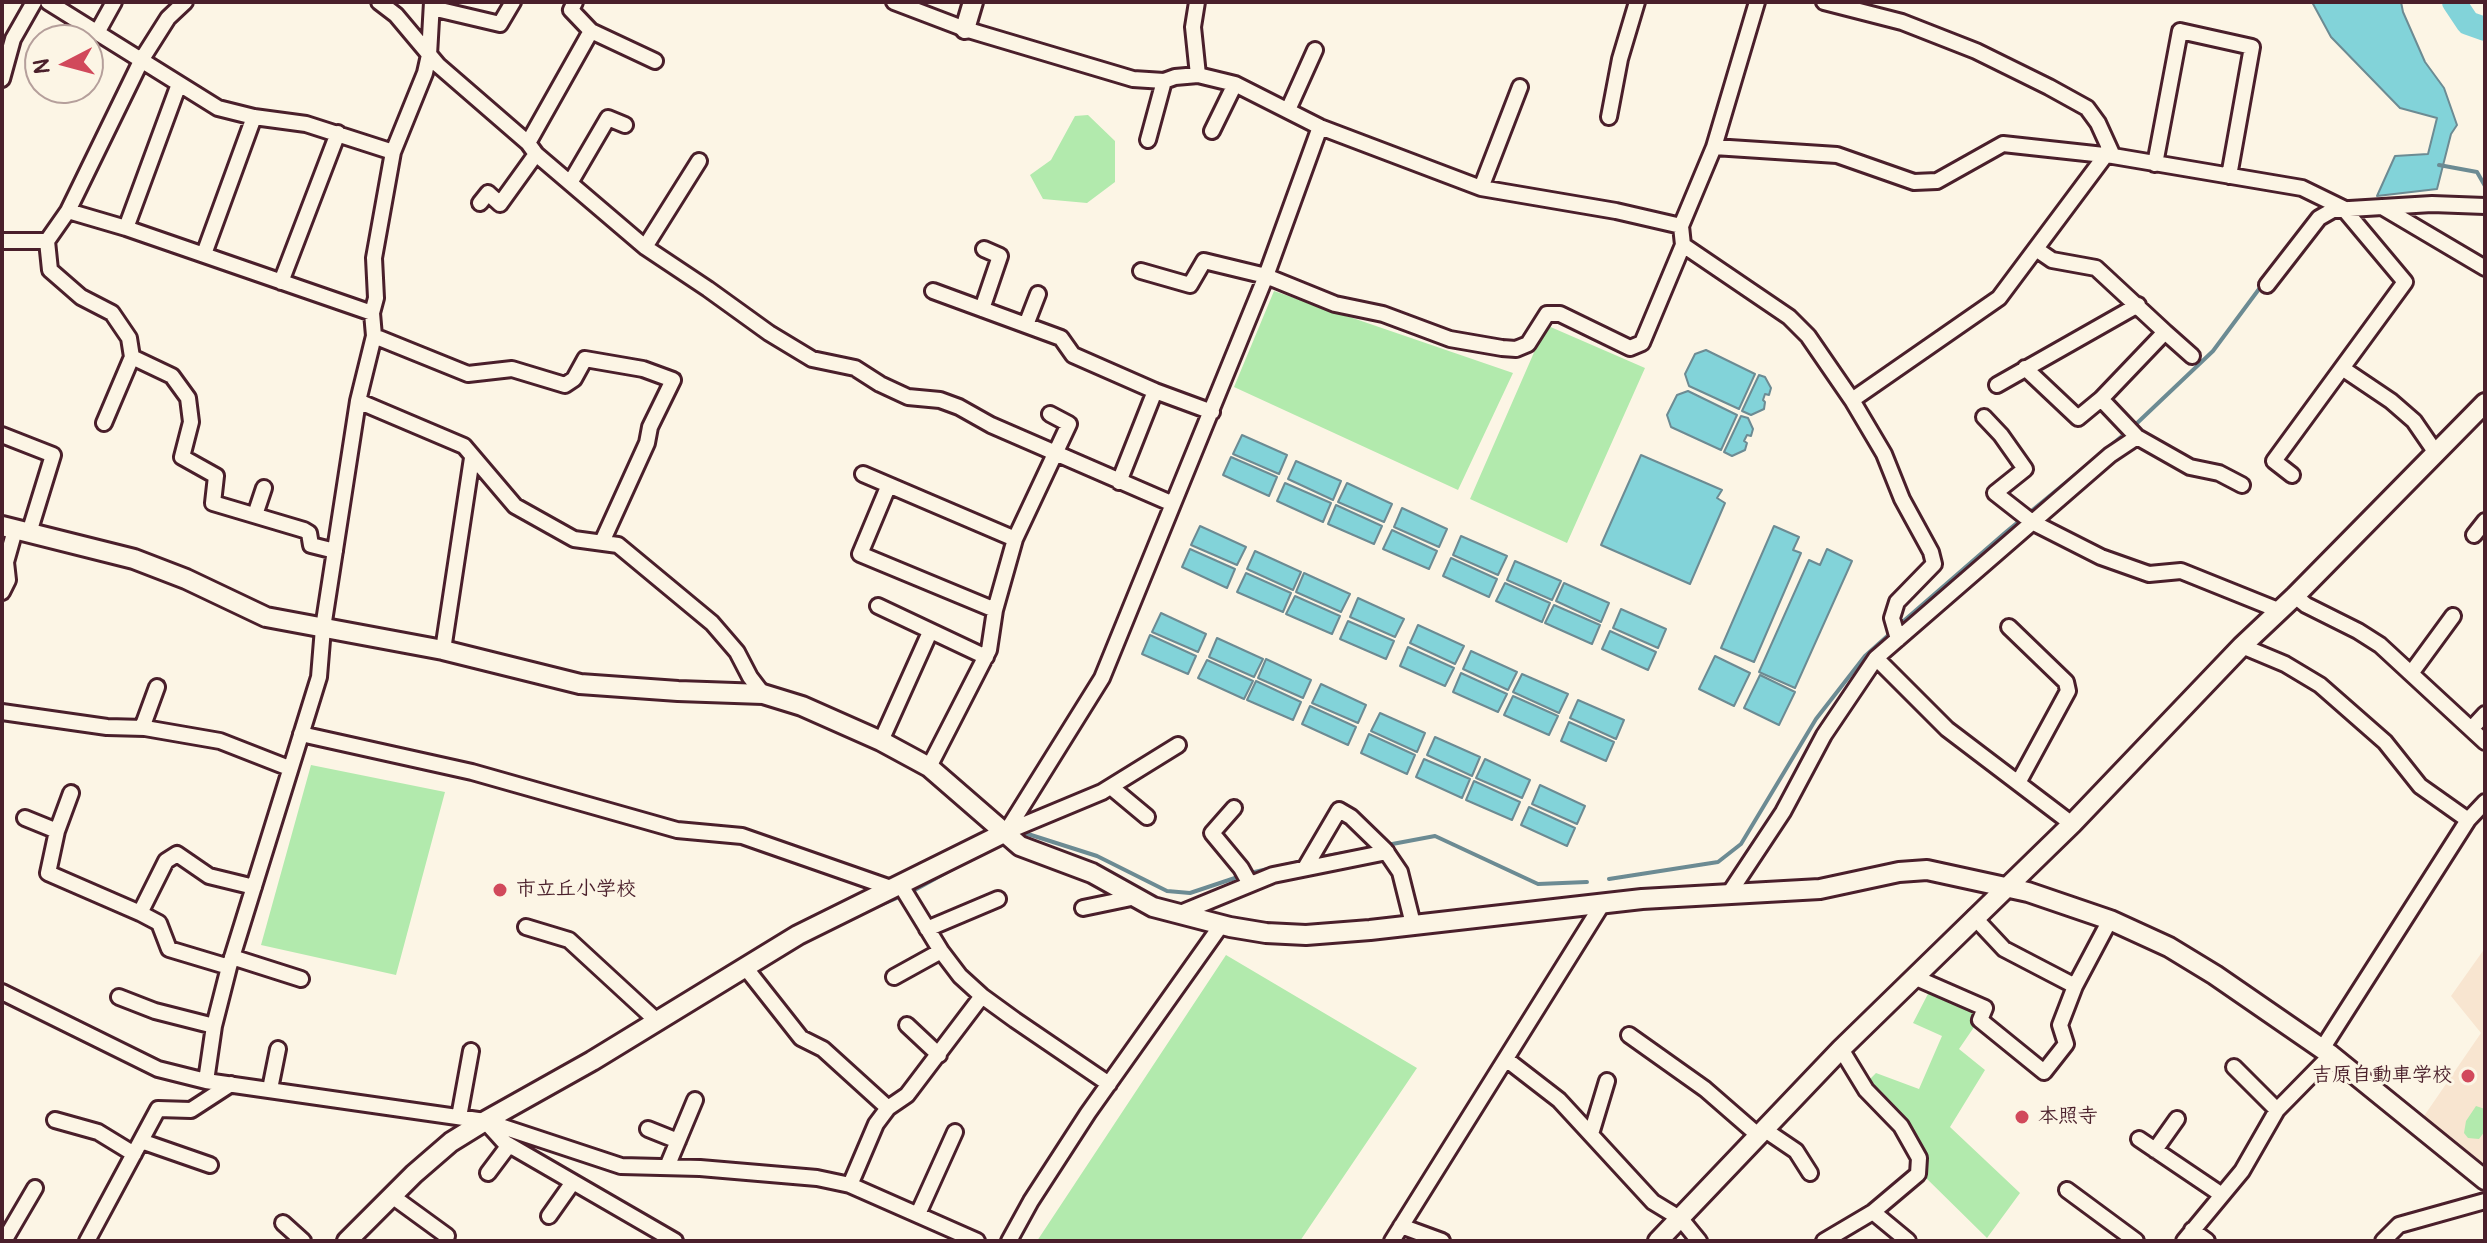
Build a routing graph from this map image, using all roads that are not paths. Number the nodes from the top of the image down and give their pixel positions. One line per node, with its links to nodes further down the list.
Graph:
1 (34, 2): 26 (street)
2 (48, 2): 16 (street)
3 (114, 2): 17 (street)
4 (185, 2): 23 (street)
5 (379, 2): 22 (street)
6 (513, 2): 14 (street)
7 (575, 2): 19 (street)
8 (894, 2): 18 (street)
9 (973, 2): 18 (street)
10 (1197, 2): 25 (street)
11 (1637, 2): 33 (street)
12 (1757, 2): 39 (street)
13 (1824, 2): 15 (street)
14 (432, 5): 22 (street)
15 (1860, 6): 42 (street)
16 (86, 24)
17 (102, 24)
18 (965, 29): 27 (street)
19 (591, 31): 24 (street); 40 (street)
20 (104, 35): 23 (street)
21 (1315, 50): 31 (street)
22 (429, 55): 40 (street); 41 (street)
23 (142, 59): 28 (street); 52 (street)
24 (655, 61)
25 (1198, 75): 27 (street); 29 (street)
26 (2, 79)
27 (1164, 81): 38 (street)
28 (179, 84): 32 (street); 54 (street)
29 (1235, 84): 31 (street); 36 (street)
30 (1520, 87): 47 (street)
31 (1288, 110): 35 (street)
32 (254, 117): 37 (street); 61 (street)
33 (1609, 117)
34 (625, 125): 46 (street)
35 (1320, 127): 47 (street); 64 (street)
36 (1212, 131)
37 (338, 133): 41 (street); 65 (street)
38 (1148, 140)
39 (1714, 147): 42 (street); 53 (street)
40 (532, 149): 46 (street); 48 (street)
41 (393, 152): 71 (street)
42 (2109, 156): 44 (street); 60 (street)
43 (699, 161): 58 (street)
44 (2155, 164): 45 (street); 45 (street)
45 (2229, 176): 51 (street)
46 (570, 183): 58 (street)
47 (1481, 188): 53 (street)
48 (480, 203)
49 (2485, 206): 50 (street)
50 (2381, 207): 51 (street); 62 (street)
51 (2343, 208): 66 (street); 78 (street)
52 (68, 211): 54 (street); 56 (street)
53 (1681, 226): 57 (street)
54 (126, 228): 61 (street)
55 (2, 241): 56 (street)
56 (47, 241): 76 (street)
57 (1683, 245): 64 (street); 82 (street)
58 (645, 247): 91 (street)
59 (984, 249): 70 (street)
60 (2036, 249): 69 (street); 82 (street)
61 (204, 254): 65 (street)
62 (2485, 268)
63 (1141, 271): 64 (street)
64 (1266, 276): 85 (street)
65 (281, 282): 71 (street)
66 (2267, 285)
67 (933, 291): 70 (street)
68 (1038, 294): 72 (street)
69 (2138, 305): 73 (street); 77 (street)
70 (982, 309): 72 (street)
71 (372, 313): 74 (street)
72 (1026, 325): 80 (street)
73 (2165, 332): 75 (street); 81 (street)
74 (374, 336): 83 (street); 107 (street)
75 (2192, 356)
76 (132, 357): 88 (street); 101 (street)
77 (2025, 368): 79 (street); 81 (street)
78 (2342, 368): 92 (street); 95 (street)
79 (1997, 385)
80 (1155, 391): 85 (street); 96 (street)
81 (2101, 399): 90 (street)
82 (1852, 400): 118 (street)
83 (358, 401): 93 (street); 108 (street)
84 (2485, 403): 92 (street)
85 (1212, 412): 100 (street)
86 (1050, 414): 91 (street)
87 (1984, 417): 103 (street)
88 (104, 423)
89 (2, 435): 104 (street)
90 (2137, 437): 97 (street); 103 (street)
91 (1056, 453): 96 (street); 106 (street)
92 (2436, 453): 110 (street)
93 (472, 458): 107 (street); 120 (street)
94 (863, 474): 98 (street)
95 (2292, 475)
96 (1119, 482): 100 (street)
97 (2242, 485)
98 (888, 487): 106 (street); 112 (street)
99 (264, 488): 101 (street)
100 (1173, 504): 146 (street)
101 (255, 515): 108 (street)
102 (2485, 521): 105 (street)
103 (2032, 522): 113 (street); 118 (street)
104 (15, 530): 109 (street); 116 (street)
105 (2474, 535)
106 (1015, 539): 112 (street)
107 (602, 542): 125 (street)
108 (335, 551): 116 (street)
109 (2, 592)
110 (2295, 596): 113 (street); 123 (street)
111 (878, 606): 117 (street)
112 (995, 610): 121 (street)
113 (2278, 610): 119 (street)
114 (2453, 616): 123 (street)
115 (2009, 627): 136 (street)
116 (323, 628): 120 (street); 130 (street)
117 (930, 632): 121 (street); 131 (street)
118 (1898, 639): 122 (street)
119 (2242, 646): 143 (street); 144 (street)
120 (443, 650): 125 (street)
121 (986, 657): 134 (street)
122 (1876, 658): 136 (street); 153 (street)
123 (2412, 672): 129 (street)
124 (157, 687): 128 (street)
125 (763, 694): 131 (street)
126 (2, 712): 128 (street)
127 (2485, 714): 129 (street)
128 (142, 728): 135 (street)
129 (2472, 728): 132 (street)
130 (301, 734): 135 (street); 152 (street)
131 (881, 741): 134 (street)
132 (2485, 742)
133 (1178, 745): 137 (street)
134 (929, 767): 146 (street)
135 (289, 768): 150 (street)
136 (2018, 783): 144 (street)
137 (1111, 787): 141 (street); 146 (street)
138 (71, 793): 145 (street)
139 (2485, 802): 143 (street)
140 (1234, 808): 149 (street)
141 (1147, 817)
142 (25, 818): 145 (street)
143 (2468, 820): 183 (street)
144 (2072, 824): 151 (street)
145 (57, 831): 158 (street)
146 (1011, 837): 152 (street); 154 (street)
147 (1383, 848): 148 (street); 148 (street); 163 (street)
148 (1308, 862): 149 (street)
149 (1246, 878): 159 (street)
150 (254, 887): 158 (street); 167 (street)
151 (2003, 889): 153 (street); 160 (street); 161 (street)
152 (901, 890): 165 (street); 168 (street)
153 (1728, 895): 156 (street)
154 (1136, 897): 157 (street); 159 (street)
155 (998, 899): 165 (street)
156 (1603, 903): 163 (street); 185 (street)
157 (1083, 908)
158 (140, 913): 167 (street)
159 (1178, 914): 162 (street)
160 (1974, 917): 170 (street); 172 (street)
161 (2110, 920): 172 (street); 183 (street)
162 (1222, 924): 163 (street); 190 (street)
163 (1413, 924)
164 (526, 927): 176 (street)
165 (927, 929): 166 (street)
166 (941, 951): 169 (street); 174 (street)
167 (230, 962): 171 (street); 178 (street)
168 (750, 974): 176 (street); 193 (street)
169 (894, 977)
170 (1914, 977): 172 (street); 181 (street)
171 (301, 979)
172 (2075, 986)
173 (2, 992): 187 (street)
174 (982, 996): 184 (street); 190 (street)
175 (119, 997): 178 (street)
176 (658, 1022): 198 (street)
177 (907, 1025): 184 (street)
178 (214, 1026): 187 (street)
179 (1629, 1035): 201 (street)
180 (278, 1049): 191 (street)
181 (1841, 1049): 201 (street); 220 (street)
182 (471, 1051): 195 (street)
183 (2326, 1052): 194 (street); 212 (street)
184 (939, 1055): 193 (street)
185 (1506, 1059): 202 (street); 225 (street)
186 (2234, 1067): 194 (street)
187 (206, 1081): 189 (street)
188 (1607, 1081): 202 (street)
189 (231, 1084): 191 (street); 206 (street)
190 (1109, 1084): 234 (street)
191 (270, 1089): 195 (street)
192 (695, 1100): 204 (street)
193 (888, 1108): 214 (street)
194 (2277, 1110): 217 (street)
195 (459, 1117): 198 (street)
196 (2177, 1119): 207 (street)
197 (55, 1120): 206 (street)
198 (485, 1121): 205 (street); 209 (street); 218 (street)
199 (648, 1129): 204 (street)
200 (955, 1132): 221 (street)
201 (1762, 1133): 211 (street); 223 (street)
202 (1591, 1134): 223 (street)
203 (2139, 1139): 207 (street)
204 (678, 1141): 209 (street)
205 (509, 1145): 210 (street); 213 (street)
206 (137, 1147): 208 (street); 229 (street)
207 (2155, 1150): 217 (street)
208 (210, 1165)
209 (667, 1167): 214 (street)
210 (488, 1173)
211 (1810, 1173)
212 (2485, 1180)
213 (573, 1182): 222 (street); 232 (street)
214 (850, 1185): 221 (street)
215 (35, 1188): 228 (street)
216 (2067, 1190): 241 (street)
217 (2222, 1195): 227 (street)
218 (392, 1196): 226 (street); 231 (street)
219 (2485, 1201): 243 (street)
220 (1873, 1212): 239 (street); 240 (street)
221 (918, 1214): 233 (street)
222 (549, 1216)
223 (1681, 1219): 237 (street); 238 (street)
224 (283, 1223): 230 (street)
225 (1401, 1226): 235 (street); 236 (street)
226 (447, 1236)
227 (2188, 1236): 242 (street)
228 (4, 1241)
229 (87, 1241)
230 (303, 1241)
231 (347, 1241)
232 (675, 1241)
233 (977, 1241)
234 (1009, 1241)
235 (1392, 1241)
236 (1442, 1241)
237 (1658, 1241)
238 (1699, 1241)
239 (1824, 1241)
240 (1908, 1241)
241 (2136, 1241)
242 (2207, 1241)
243 (2383, 1241)

